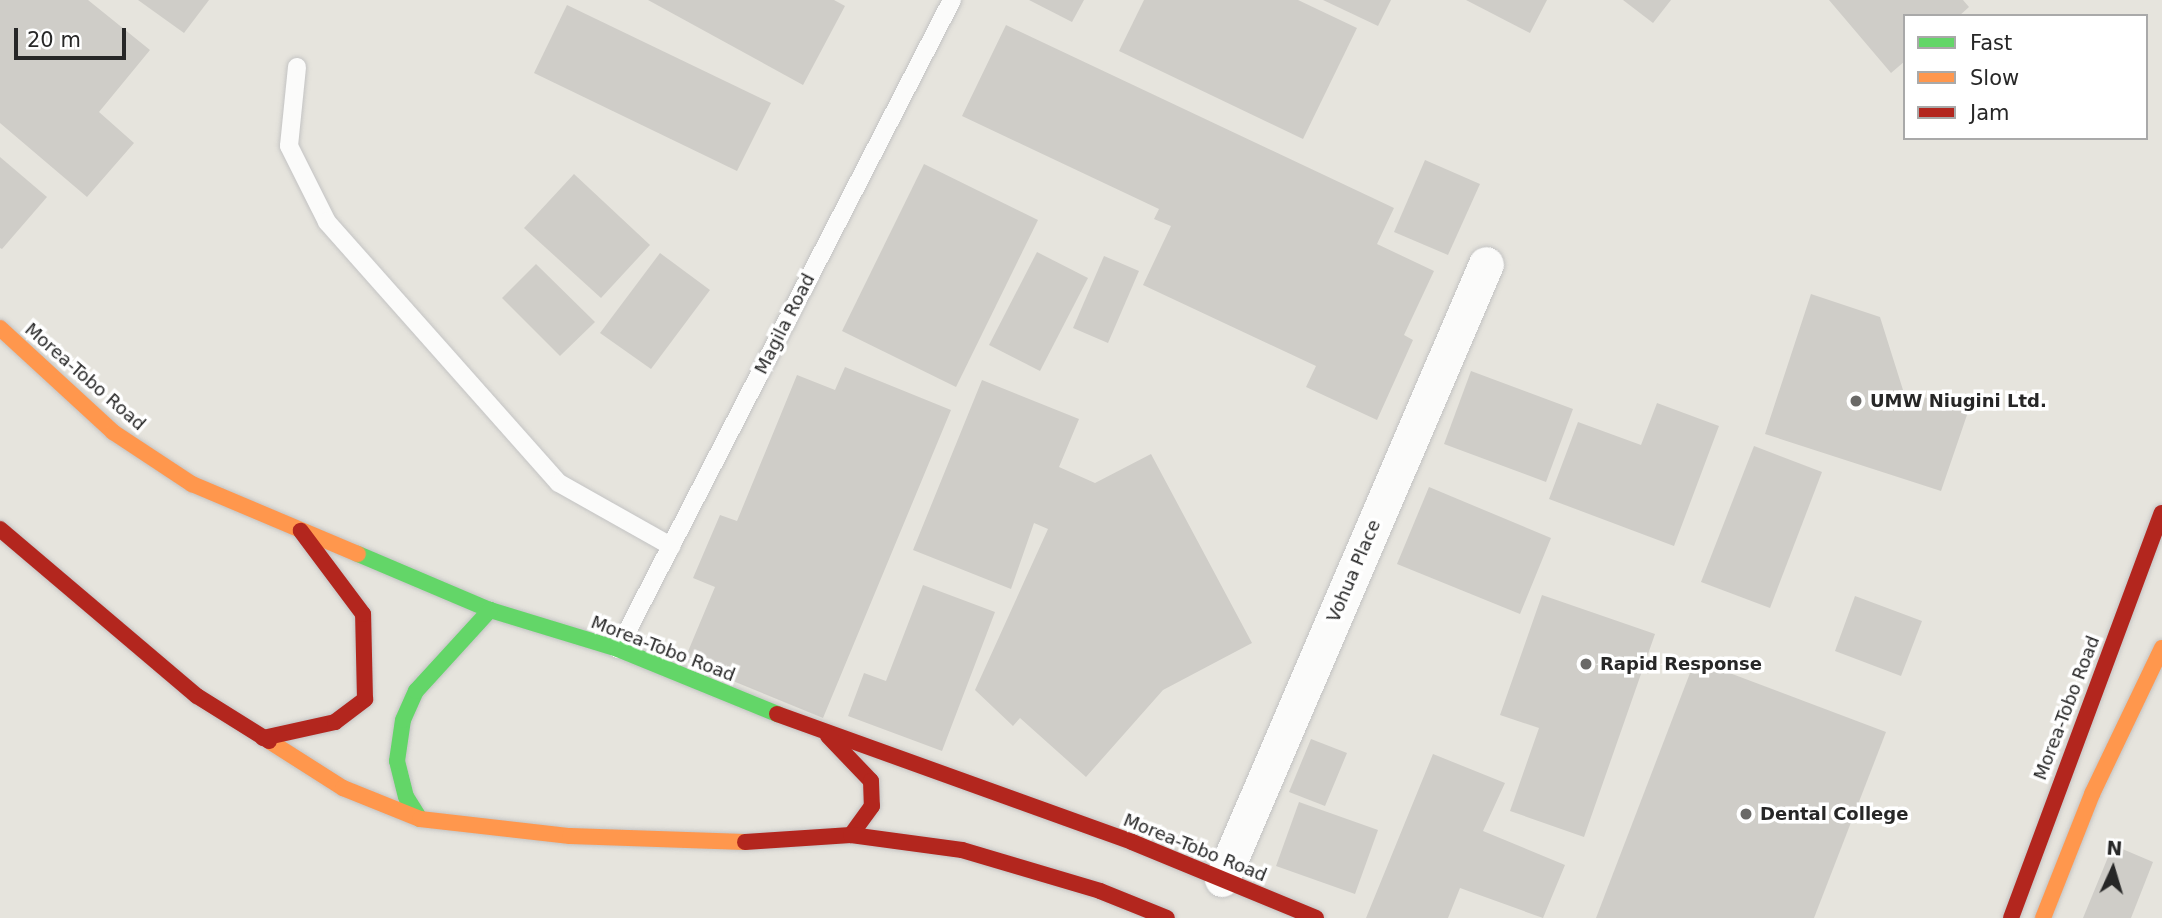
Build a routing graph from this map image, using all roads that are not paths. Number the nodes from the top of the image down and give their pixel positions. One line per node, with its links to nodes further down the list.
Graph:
1 (952, 0): 8 (lane, Magila Road)
2 (297, 67): 8 (lane)
3 (1486, 264): 17 (street, Vohua Place)
4 (0, 328): 7 (main road, Morea-Tobo Road)
5 (2162, 513): 14 (main road, Morea-Tobo Road)
6 (0, 529): 13 (main road)
7 (299, 530): 9 (main road, Morea-Tobo Road); 13 (main road)
8 (671, 546): 10 (lane, Magila Road)
9 (490, 610): 10 (main road, Morea-Tobo Road); 15 (main road)
10 (618, 649): 12 (main road, Morea-Tobo Road)
11 (2159, 666): 14 (main road); 21 (main road)
12 (824, 732): 16 (main road); 17 (main road, Morea-Tobo Road)
13 (263, 738): 15 (main road)
14 (2072, 748): 20 (main road, Morea-Tobo Road)
15 (420, 819): 16 (main road)
16 (851, 835): 18 (main road)
17 (1222, 879): 19 (main road, Morea-Tobo Road)
18 (1167, 918)
19 (1316, 918)
20 (2011, 918)
21 (2043, 918)

